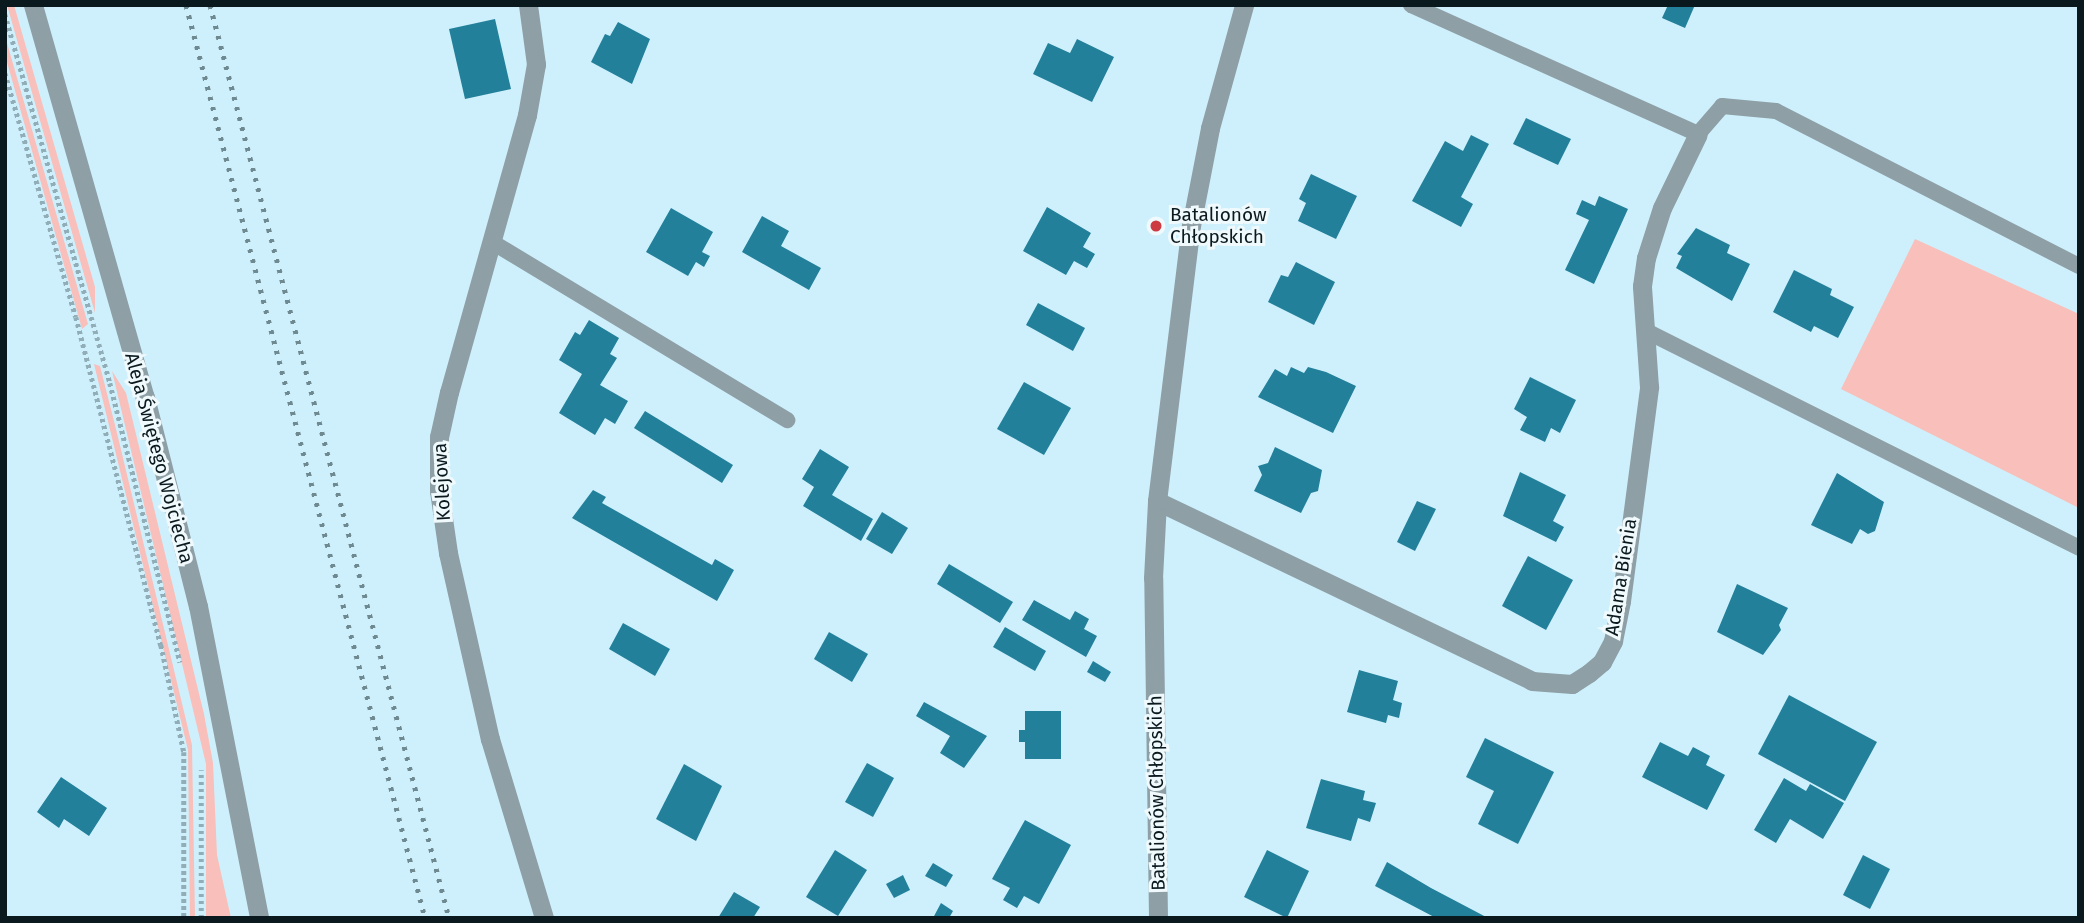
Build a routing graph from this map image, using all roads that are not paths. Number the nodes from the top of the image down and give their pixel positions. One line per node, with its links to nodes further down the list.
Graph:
1 (33, 5): 12 (street, Aleja Świętego Wojciecha)
2 (528, 5): 6 (street, Kolejowa)
3 (1244, 5): 10 (street, Batalionów Chłopskich)
4 (1411, 5): 5 (lane)
5 (1698, 134): 7 (lane); 8 (street, Adama Bienia)
6 (492, 242): 9 (lane); 13 (street, Kolejowa)
7 (2079, 266)
8 (1646, 331): 10 (street, Adama Bienia); 11 (lane)
9 (787, 420)
10 (1157, 501): 14 (street, Batalionów Chłopskich)
11 (2079, 548)
12 (259, 918)
13 (544, 918)
14 (1158, 918)

